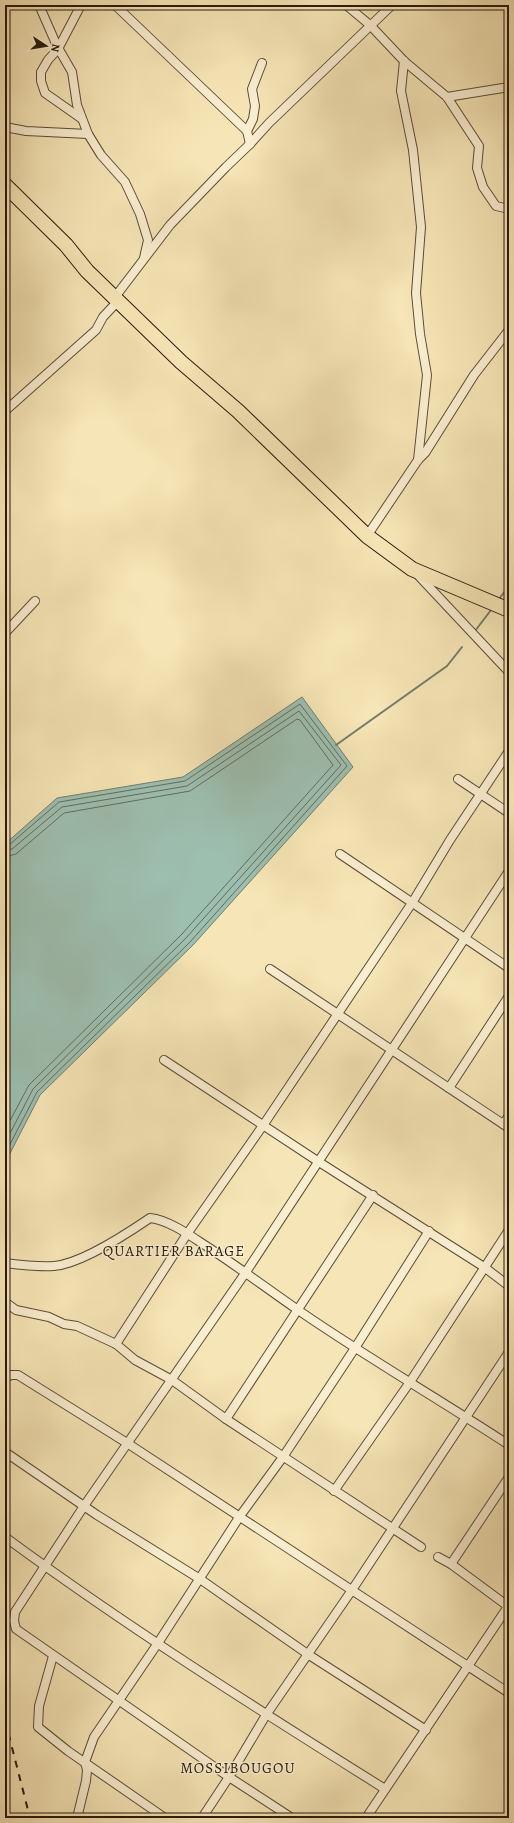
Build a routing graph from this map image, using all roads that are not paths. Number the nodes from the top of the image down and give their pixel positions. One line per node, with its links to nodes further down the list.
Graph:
1 (39, 5): 8 (street)
2 (81, 5): 8 (street)
3 (115, 5): 15 (street)
4 (346, 5): 6 (street)
5 (392, 5): 7 (street)
6 (356, 8): 7 (street)
7 (370, 25): 9 (street); 17 (street)
8 (58, 49): 13 (street); 13 (street)
9 (404, 61): 12 (street); 24 (street)
10 (262, 63): 15 (street)
11 (509, 87): 12 (street)
12 (447, 97): 19 (street)
13 (82, 119): 16 (street)
14 (5, 127): 16 (street)
15 (247, 131): 17 (street)
16 (88, 134): 20 (street)
17 (250, 144): 20 (street)
18 (8, 191): 21 (highway)
19 (509, 209)
20 (143, 260): 21 (street)
21 (116, 299): 23 (street); 25 (highway)
22 (509, 330): 24 (street)
23 (5, 411)
24 (418, 460): 25 (street)
25 (367, 536): 26 (highway)
26 (412, 570): 28 (highway); 30 (street)
27 (35, 601): 29 (street)
28 (509, 610)
29 (5, 633)
30 (509, 672)
31 (509, 751): 33 (street)
32 (458, 779): 33 (street)
33 (481, 793): 34 (street); 37 (street)
34 (509, 813)
35 (340, 854): 37 (street)
36 (509, 871): 38 (street)
37 (412, 903): 38 (street); 42 (street)
38 (465, 938): 39 (street); 43 (street)
39 (509, 968)
40 (270, 969): 42 (street)
41 (509, 996): 45 (street)
42 (337, 1013): 43 (street); 47 (street)
43 (391, 1049): 45 (street); 49 (street)
44 (164, 1060): 47 (street)
45 (449, 1088): 48 (street)
46 (509, 1116): 48 (street)
47 (264, 1124): 49 (street); 53 (street)
48 (506, 1126)
49 (319, 1162): 50 (street); 56 (street)
50 (373, 1195): 52 (street); 59 (street)
51 (509, 1230): 55 (street)
52 (429, 1231): 55 (street); 61 (street)
53 (187, 1234): 54 (street); 56 (street); 60 (street)
54 (5, 1263)
55 (484, 1267): 57 (street); 65 (street)
56 (246, 1272): 59 (street); 64 (street)
57 (509, 1286)
58 (5, 1302): 60 (street)
59 (298, 1310): 61 (street); 67 (street)
60 (116, 1344): 64 (street)
61 (355, 1348): 65 (street); 71 (street)
62 (509, 1352): 66 (street)
63 (5, 1378): 68 (street)
64 (172, 1380): 67 (street); 68 (street)
65 (410, 1382): 66 (street); 73 (street)
66 (467, 1418): 69 (street); 76 (street)
67 (226, 1419): 71 (street)
68 (127, 1443): 74 (street); 75 (street)
69 (509, 1445)
70 (5, 1452): 74 (street)
71 (283, 1457): 73 (street); 75 (street)
72 (509, 1477): 80 (street)
73 (334, 1491): 76 (street)
74 (84, 1506): 81 (street); 82 (street)
75 (240, 1516): 82 (street); 83 (street)
76 (392, 1530): 78 (street); 83 (street)
77 (5, 1537): 81 (street)
78 (421, 1548)
79 (438, 1557): 80 (street)
80 (451, 1564): 84 (street)
81 (44, 1566): 85 (street); 87 (street)
82 (200, 1579): 85 (street); 86 (street)
83 (352, 1590): 86 (street); 88 (street)
84 (509, 1606): 88 (street)
85 (158, 1643): 90 (street); 91 (street)
86 (309, 1655): 91 (street); 92 (street)
87 (53, 1656): 90 (street); 93 (street)
88 (468, 1665): 89 (street); 92 (street)
89 (509, 1693)
90 (120, 1700): 93 (street); 94 (street)
91 (266, 1715): 94 (street); 95 (street)
92 (426, 1730): 95 (street)
93 (85, 1762): 96 (street); 97 (street)
94 (229, 1777): 98 (street); 99 (street)
95 (385, 1789): 100 (street)
96 (77, 1818)
97 (165, 1818)
98 (202, 1818)
99 (292, 1818)
100 (366, 1818)

